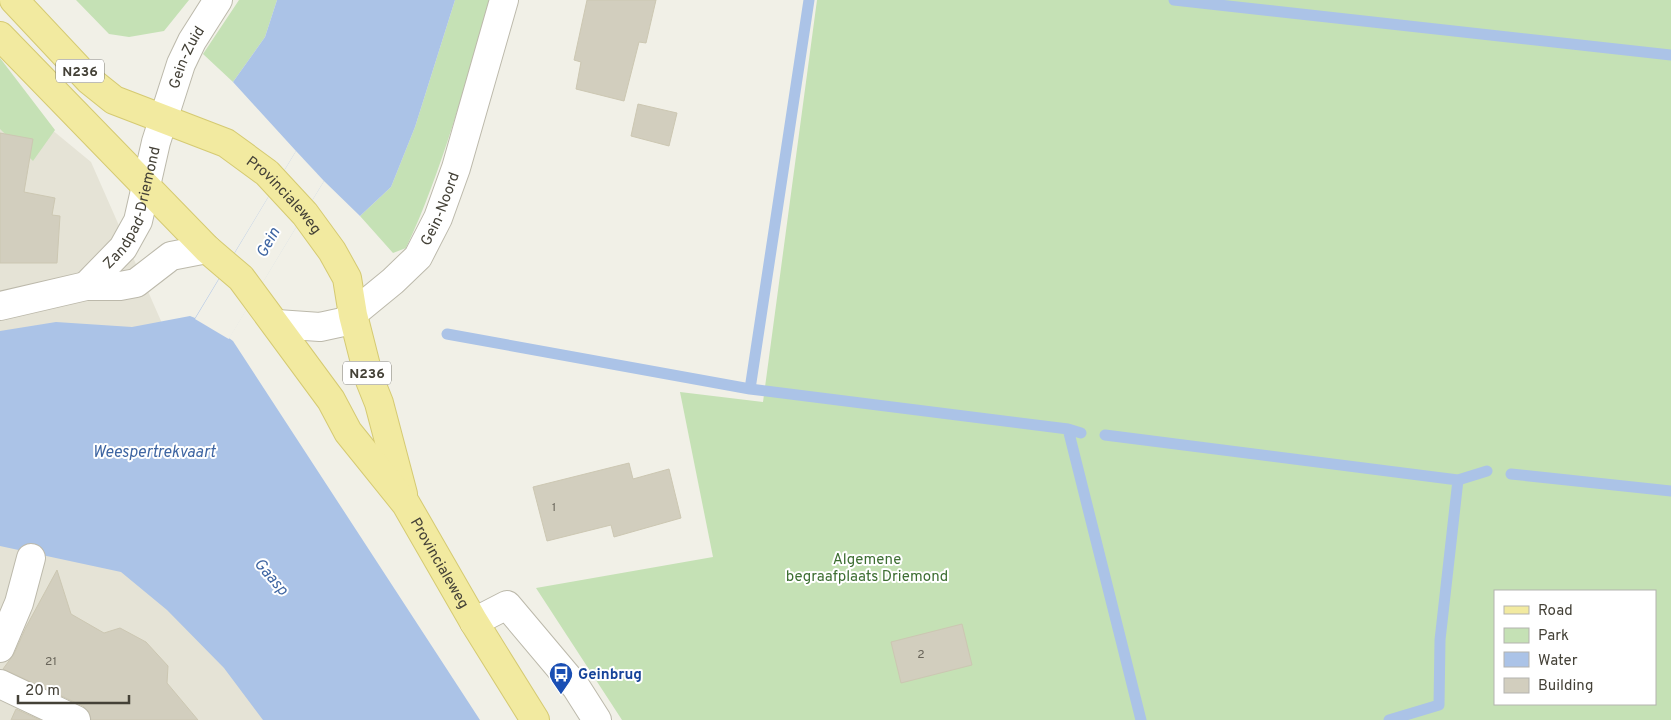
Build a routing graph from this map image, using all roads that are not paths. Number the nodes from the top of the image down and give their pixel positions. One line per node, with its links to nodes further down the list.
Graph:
1 (14, 0): 5 (main road, Provincialeweg / N236)
2 (218, 0): 5 (street, Gein-Zuid)
3 (504, 0): 10 (street, Gein-Noord)
4 (0, 36): 6 (main road, Provincialeweg / N236)
5 (163, 119): 6 (street, Zandpad-Driemond); 10 (main road, Provincialeweg / N236)
6 (146, 184): 7 (main road, Provincialeweg / N236); 8 (street, Zandpad-Driemond)
7 (217, 257): 8 (street, Zandpad-Driemond); 11 (main road, Provincialeweg / N236)
8 (86, 286): 9 (street, Zandpad-Driemond)
9 (0, 306)
10 (353, 315): 11 (street, Gein-Noord); 12 (main road, Provincialeweg / N236)
11 (276, 324): 12 (main road, Provincialeweg / N236)
12 (406, 504): 14 (main road, Provincialeweg / N236)
13 (31, 558): 15 (street)
14 (474, 622): 18 (main road, Provincialeweg / N236); 19 (street, Provincialeweg)
15 (0, 648)
16 (0, 684): 17 (street)
17 (76, 720)
18 (535, 720)
19 (597, 720)

